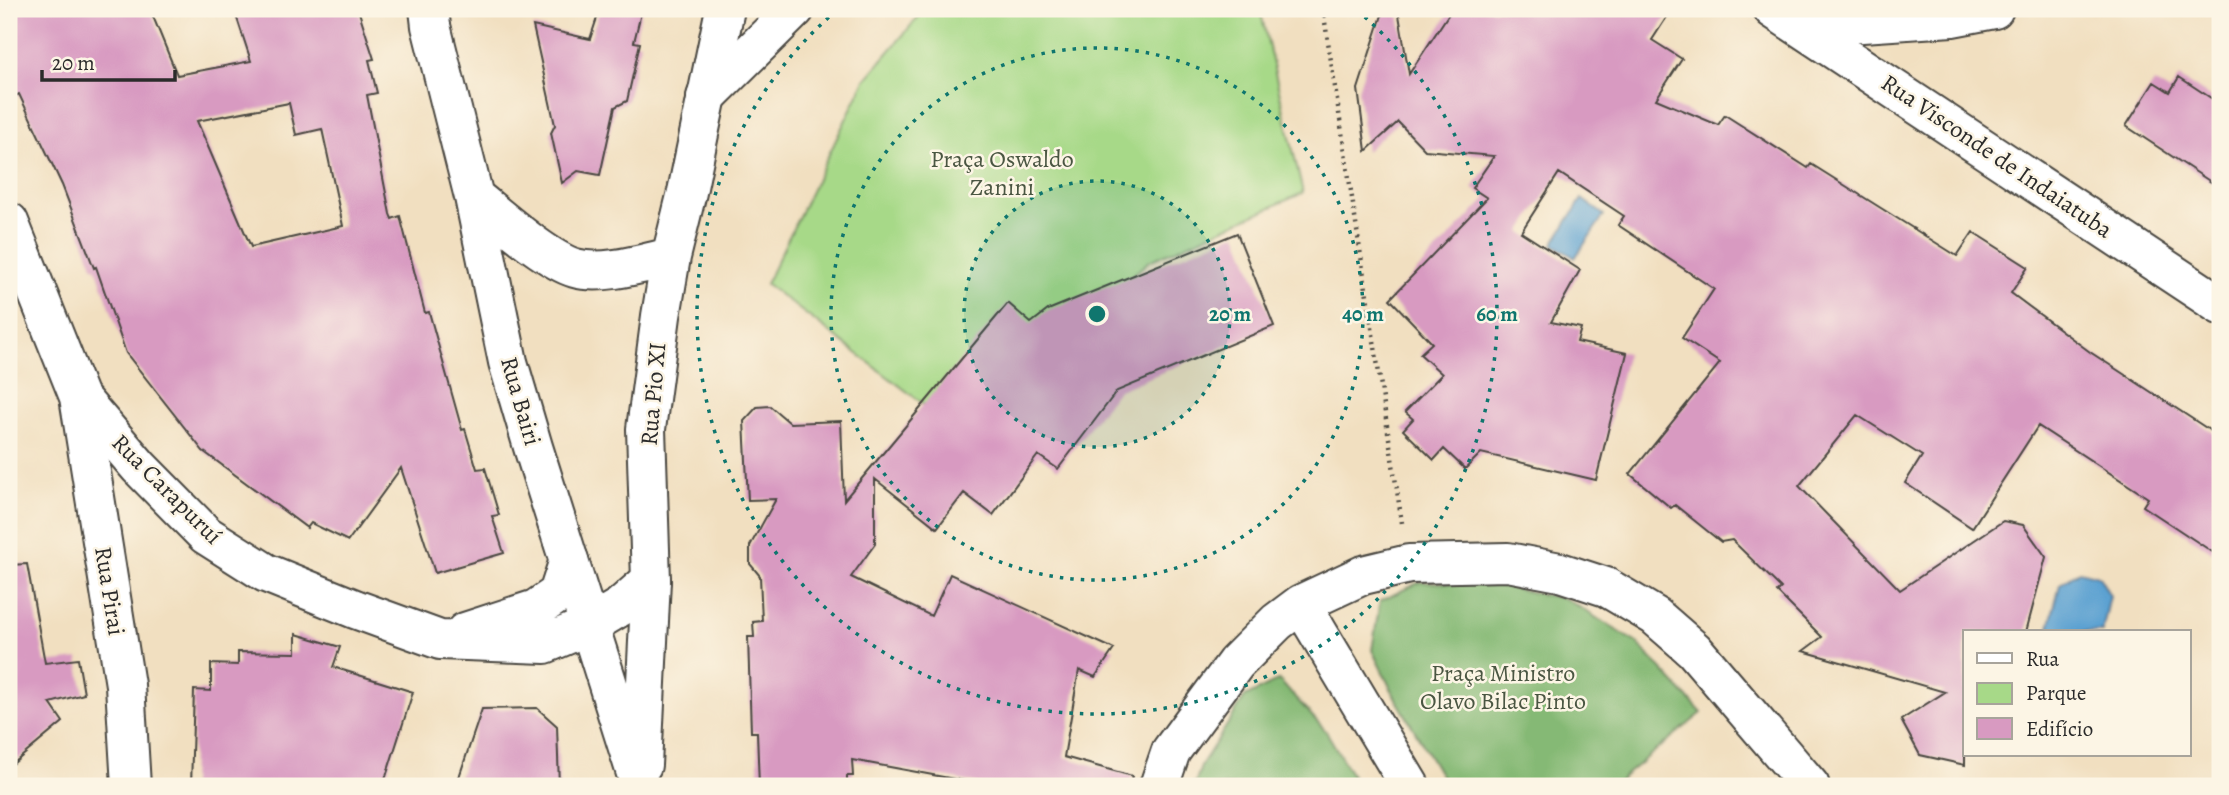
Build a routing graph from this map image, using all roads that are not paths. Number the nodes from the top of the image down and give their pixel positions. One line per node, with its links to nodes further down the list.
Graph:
1 (429, 9): 7 (street, Rua Bairi)
2 (724, 9): 6 (street, Rua Pio XI)
3 (795, 9): 6 (street)
4 (1994, 9): 5 (street)
5 (1787, 18): 10 (street, Rua Visconde de Indaiatuba)
6 (706, 97): 9 (street, Rua Pio XI)
7 (474, 197): 9 (street); 12 (street, Rua Bairi)
8 (9, 222): 11 (street, Rua Carapuruí)
9 (671, 257): 13 (street, Rua Pio XI)
10 (2220, 305)
11 (79, 397): 16 (street, Rua Carapuruí); 17 (street, Rua Pirai)
12 (569, 560): 15 (street, Rua Bairi); 16 (street)
13 (651, 580): 15 (street, Rua Carapuruí); 18 (street, Rua Pio XI)
14 (1301, 604): 19 (street); 20 (street); 21 (street)
15 (590, 625): 16 (street, Rua Carapuruí); 18 (street, Rua Bairi)
16 (440, 640)
17 (131, 786)
18 (641, 786)
19 (1159, 786)
20 (1410, 786)
21 (1810, 786)

